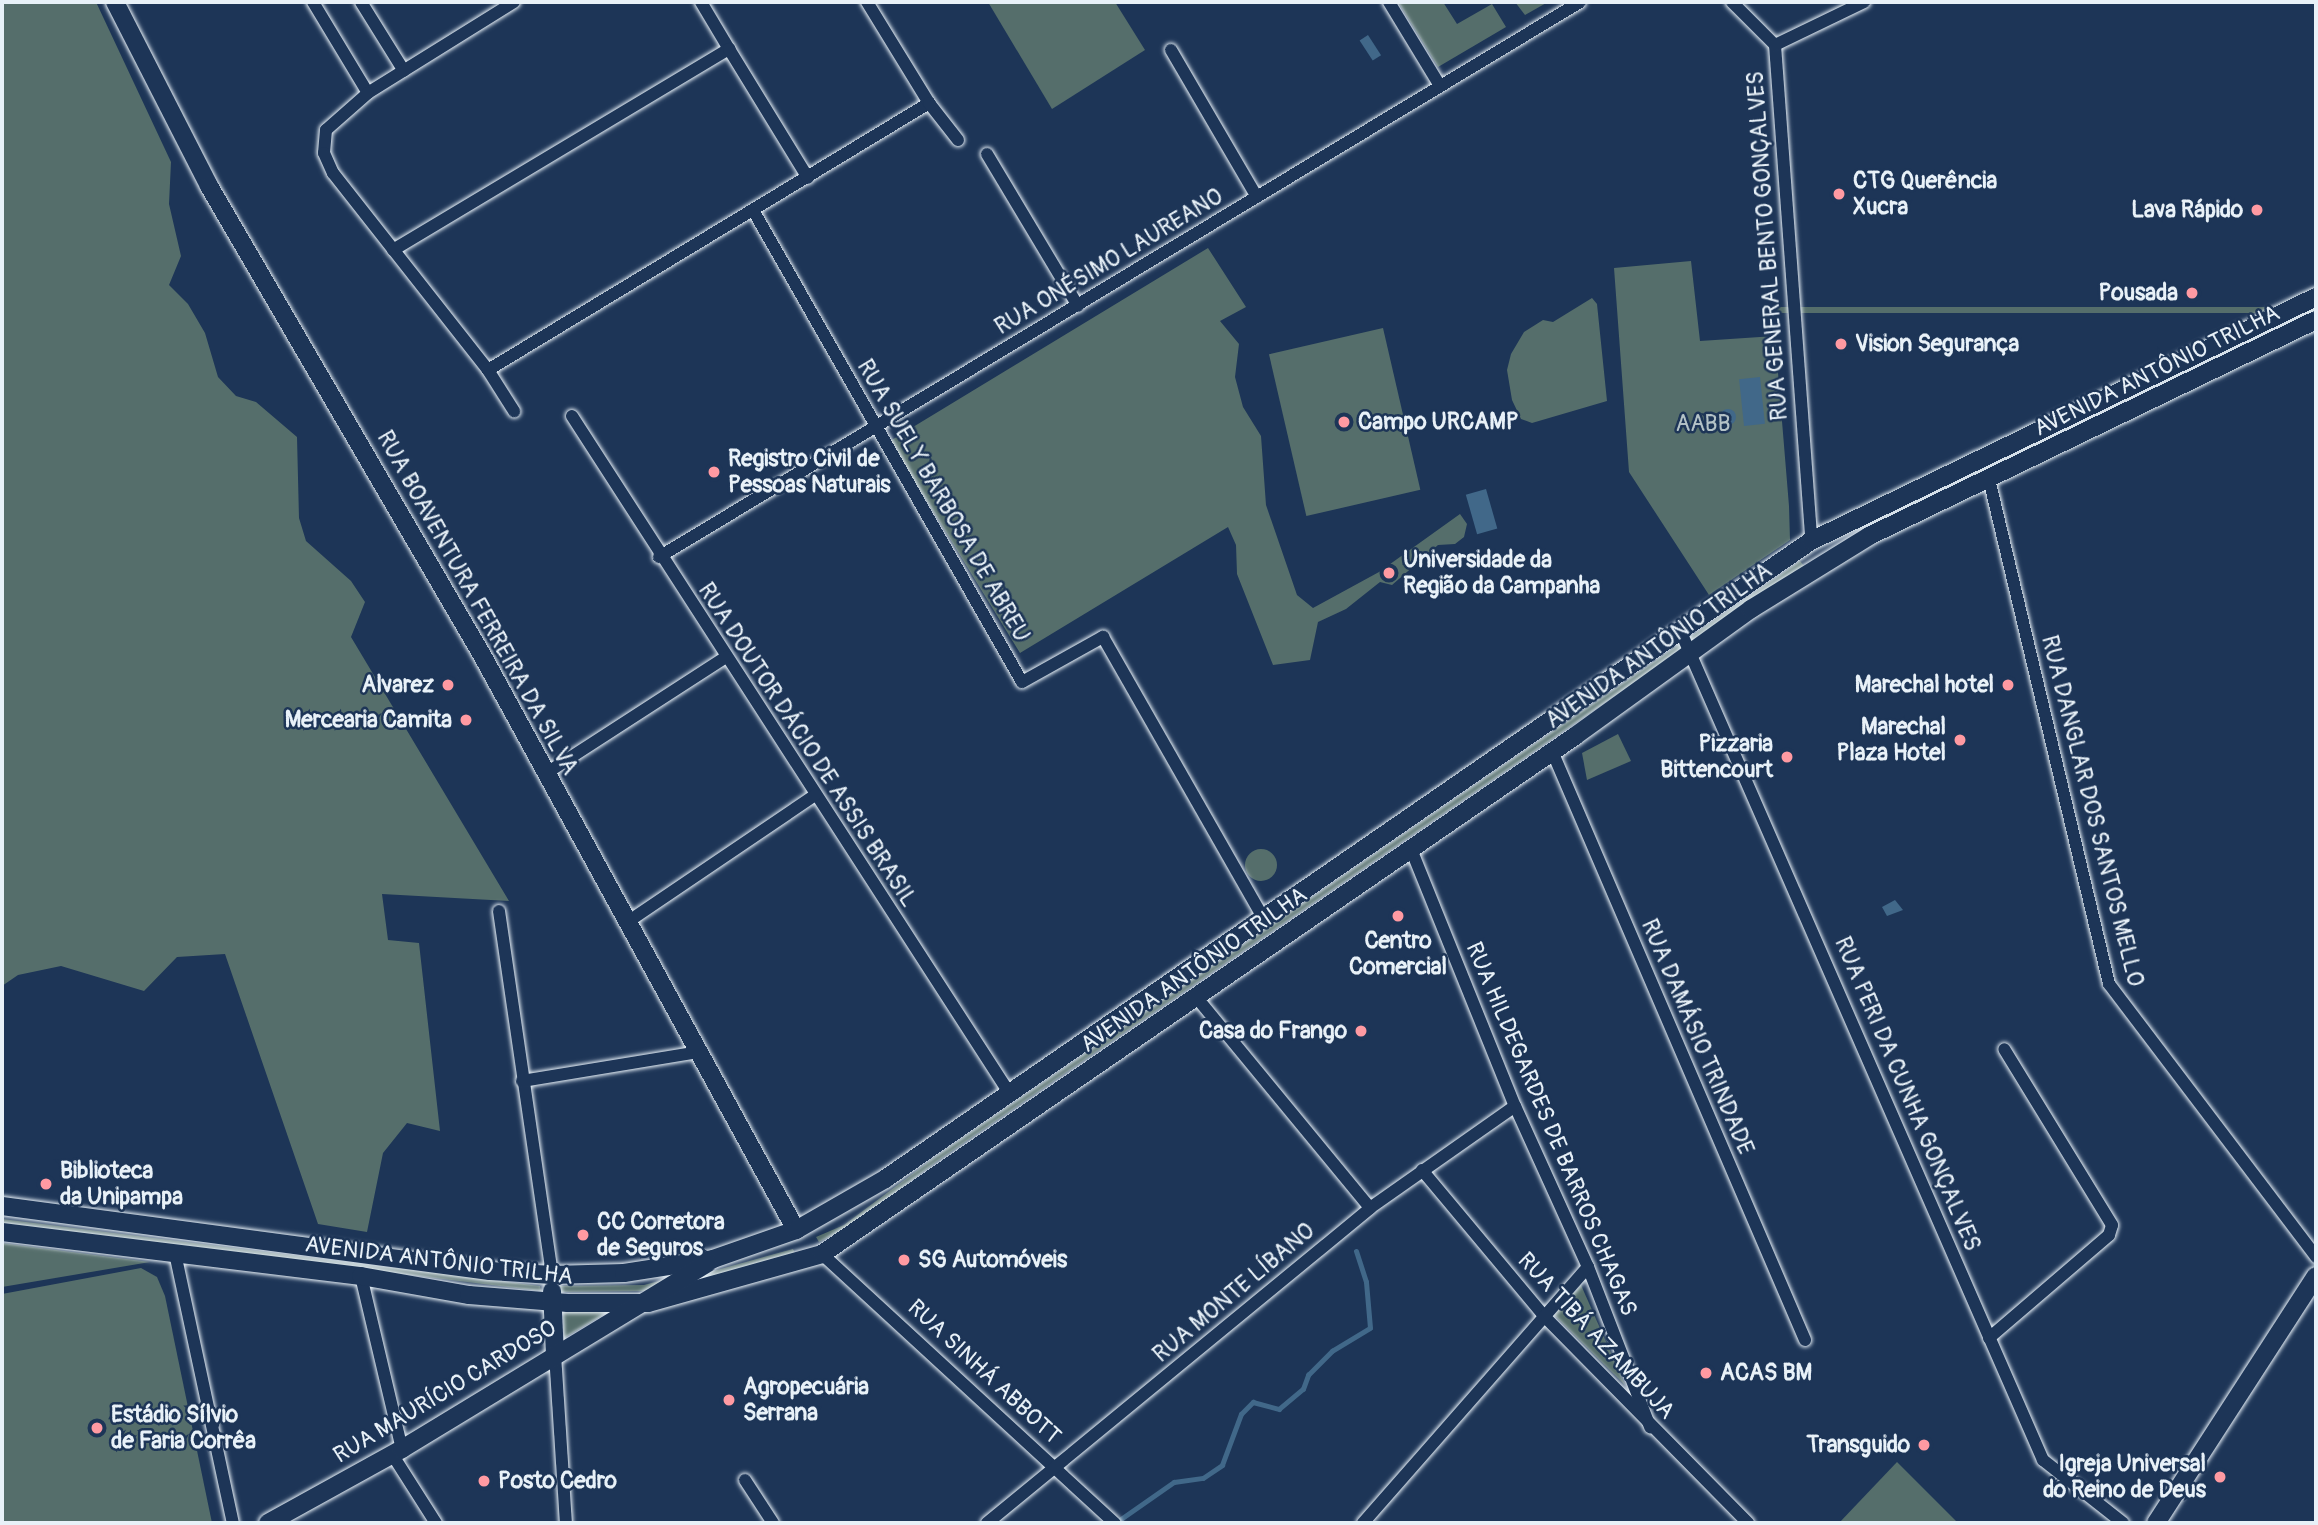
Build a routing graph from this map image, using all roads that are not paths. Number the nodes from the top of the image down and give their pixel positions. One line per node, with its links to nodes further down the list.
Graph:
1 (115, 2): 38 (main road, RUA BOAVENTURA FERREIRA DA SILVA)
2 (313, 2): 16 (street)
3 (361, 2): 14 (street)
4 (514, 2): 14 (street)
5 (701, 2): 12 (street)
6 (867, 2): 17 (street)
7 (1389, 2): 15 (street)
8 (1580, 2): 15 (street, RUA ONÉSIMO LAUREANO)
9 (1732, 2): 11 (street)
10 (1862, 2): 11 (street, RUA GENERAL BENTO GONÇALVES)
11 (1775, 45): 32 (street, RUA GENERAL BENTO GONÇALVES)
12 (729, 49): 20 (street); 23 (street)
13 (1171, 50): 21 (street)
14 (404, 71): 16 (street)
15 (1440, 86): 21 (street, RUA ONÉSIMO LAUREANO)
16 (368, 93): 23 (street)
17 (929, 103): 18 (street); 20 (street)
18 (958, 140)
19 (987, 154): 25 (street)
20 (808, 178): 22 (street)
21 (1257, 197): 25 (street, RUA ONÉSIMO LAUREANO)
22 (753, 210): 27 (street); 30 (street, RUA SUELY BARBOSA DE ABREU)
23 (393, 250): 27 (street)
24 (2316, 297): 32 (main road, AVENIDA ANTÔNIO TRILHA)
25 (1078, 306): 30 (street, RUA ONÉSIMO LAUREANO)
26 (2316, 320): 31 (main road, AVENIDA ANTÔNIO TRILHA)
27 (488, 370): 28 (street)
28 (514, 411)
29 (572, 416): 33 (street, RUA DOUTOR DÁCIO DE ASSIS BRASIL)
30 (876, 428): 33 (street, RUA ONÉSIMO LAUREANO); 42 (street, RUA SUELY BARBOSA DE ABREU)
31 (1989, 479): 35 (main road, AVENIDA ANTÔNIO TRILHA); 57 (street, RUA DANGLAR DOS SANTOS MELLO)
32 (1811, 541): 34 (main road, AVENIDA ANTÔNIO TRILHA)
33 (659, 556): 36 (street, RUA DOUTOR DÁCIO DE ASSIS BRASIL)
34 (1680, 630): 35 (street, RUA PERI DA CUNHA GONÇALVES); 42 (main road, AVENIDA ANTÔNIO TRILHA)
35 (1692, 650): 37 (main road, AVENIDA ANTÔNIO TRILHA); 66 (street, RUA PERI DA CUNHA GONÇALVES)
36 (726, 657): 38 (street); 39 (street, RUA DOUTOR DÁCIO DE ASSIS BRASIL)
37 (1552, 751): 40 (main road, AVENIDA ANTÔNIO TRILHA); 67 (street, RUA DAMÁSIO TRINDADE)
38 (545, 774): 43 (main road, RUA BOAVENTURA FERREIRA DA SILVA)
39 (815, 795): 43 (street); 48 (street, RUA DOUTOR DÁCIO DE ASSIS BRASIL)
40 (1411, 849): 44 (main road, AVENIDA ANTÔNIO TRILHA); 49 (street, RUA HILDEGARDES DE BARROS CHAGAS)
41 (499, 911): 47 (street)
42 (1264, 919): 48 (main road, AVENIDA ANTÔNIO TRILHA)
43 (629, 921): 46 (main road, RUA BOAVENTURA FERREIRA DA SILVA)
44 (1197, 998): 52 (street); 56 (main road, AVENIDA ANTÔNIO TRILHA)
45 (2004, 1049): 66 (street)
46 (700, 1052): 47 (street); 53 (main road, RUA BOAVENTURA FERREIRA DA SILVA)
47 (522, 1081): 60 (street)
48 (1010, 1094): 53 (main road, AVENIDA ANTÔNIO TRILHA)
49 (1515, 1106): 50 (street, RUA MONTE LÍBANO); 59 (street, RUA HILDEGARDES DE BARROS CHAGAS)
50 (1422, 1170): 52 (street, RUA MONTE LÍBANO); 65 (street, RUA TIBÁ AZAMBUJA)
51 (2, 1206): 60 (main road, AVENIDA ANTÔNIO TRILHA)
52 (1370, 1208): 71 (street, RUA MONTE LÍBANO)
53 (796, 1230): 58 (main road, AVENIDA ANTÔNIO TRILHA)
54 (2, 1232): 55 (main road, AVENIDA ANTÔNIO TRILHA)
55 (175, 1253): 61 (main road, AVENIDA ANTÔNIO TRILHA); 73 (street)
56 (822, 1254): 64 (main road, AVENIDA ANTÔNIO TRILHA); 71 (street, RUA SINHÁ ABBOTT)
57 (2316, 1257)
58 (713, 1259): 60 (main road, AVENIDA ANTÔNIO TRILHA); 64 (main road)
59 (1588, 1267): 65 (street); 69 (street, RUA HILDEGARDES DE BARROS CHAGAS)
60 (552, 1275): 63 (main road)
61 (360, 1276): 63 (main road, AVENIDA ANTÔNIO TRILHA); 70 (street)
62 (2316, 1276): 83 (main road)
63 (553, 1303): 64 (main road, AVENIDA ANTÔNIO TRILHA); 68 (main road)
64 (648, 1303): 68 (main road, RUA MAURÍCIO CARDOSO)
65 (1544, 1316): 69 (street, RUA TIBÁ AZAMBUJA); 80 (street)
66 (1989, 1338): 82 (street, RUA PERI DA CUNHA GONÇALVES)
67 (1805, 1340)
68 (555, 1354): 70 (main road, RUA MAURÍCIO CARDOSO); 76 (street)
69 (1650, 1427): 81 (street, RUA TIBÁ AZAMBUJA)
70 (397, 1452): 74 (main road, RUA MAURÍCIO CARDOSO); 75 (street)
71 (1057, 1468): 78 (street, RUA MONTE LÍBANO); 79 (street, RUA SINHÁ ABBOTT)
72 (745, 1480): 77 (street)
73 (233, 1523)
74 (268, 1523)
75 (436, 1523)
76 (566, 1523)
77 (773, 1523)
78 (987, 1523)
79 (1115, 1523)
80 (1363, 1523)
81 (1748, 1523)
82 (2123, 1523)
83 (2156, 1523)

